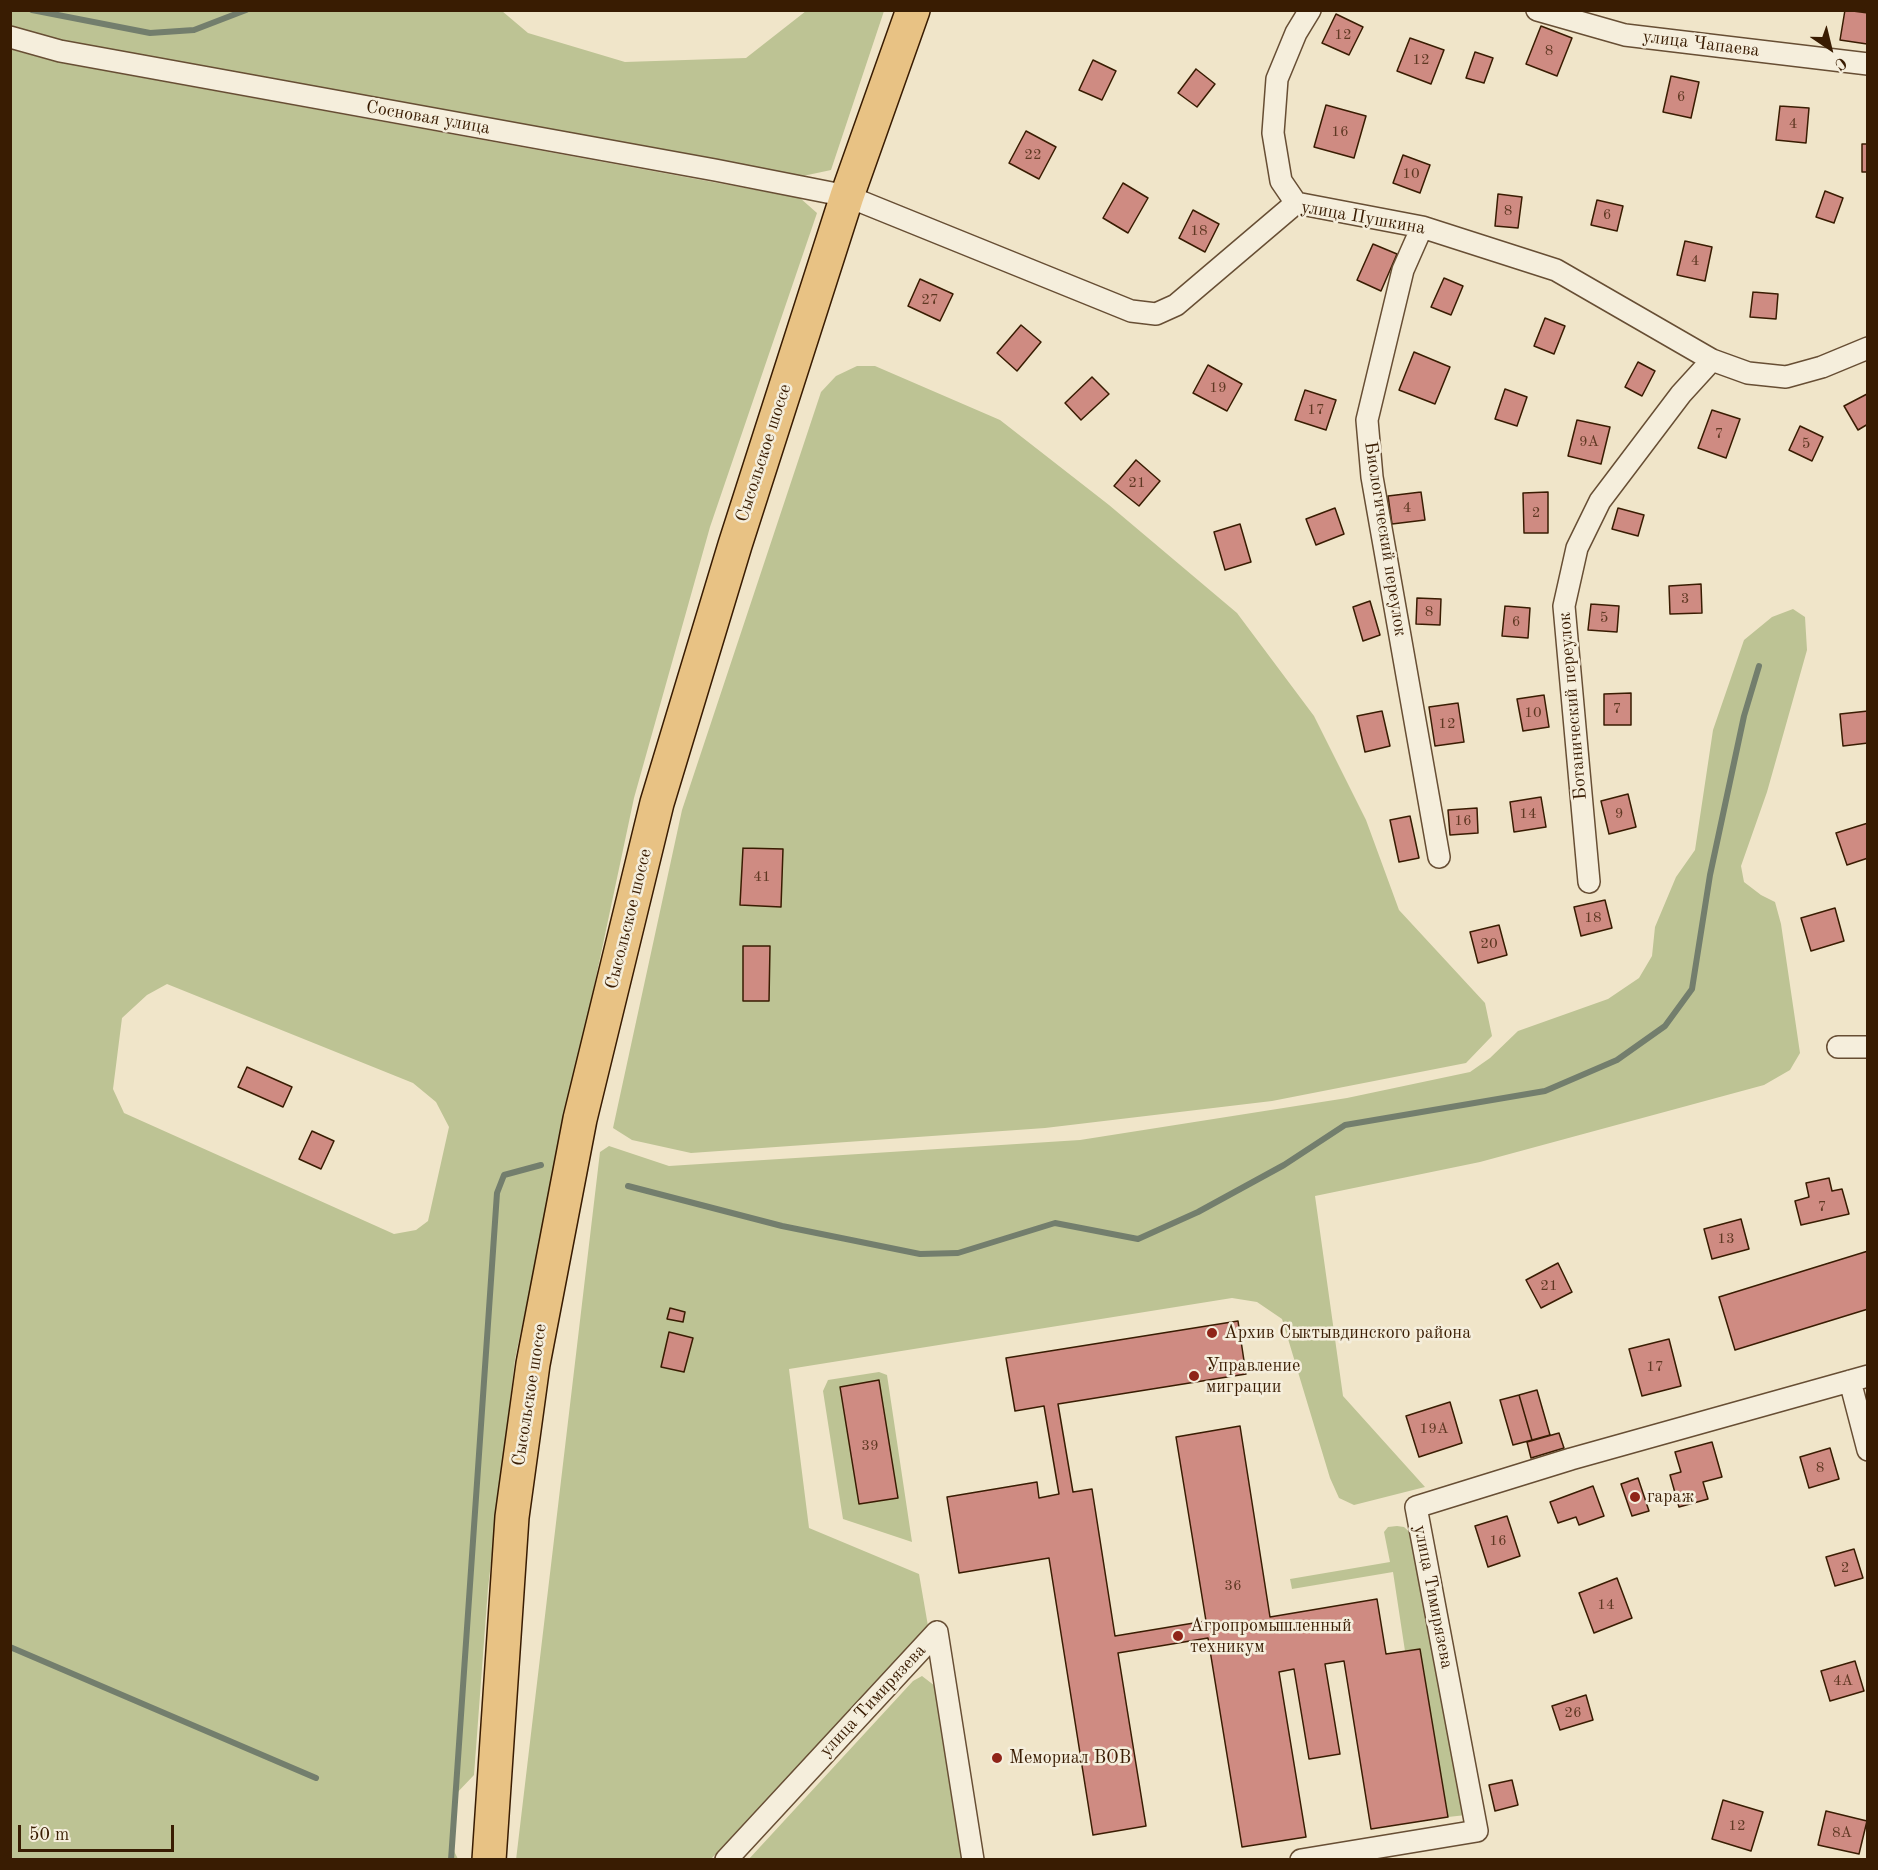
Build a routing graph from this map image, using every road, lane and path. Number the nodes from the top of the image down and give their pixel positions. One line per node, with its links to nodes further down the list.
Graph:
1 (913, 10): 6 (highway, Сысольское шоссе)
2 (1310, 10): 7 (street)
3 (1537, 10): 5 (street, улица Чапаева)
4 (10, 38): 6 (street, Сосновая улица)
5 (1868, 64)
6 (847, 196): 7 (street, улица Пушкина); 17 (highway, Сысольское шоссе)
7 (1296, 203): 8 (street, улица Пушкина)
8 (1422, 227): 10 (street, улица Пушкина); 11 (street, Биологический переулок)
9 (1868, 348): 10 (street, улица Пушкина)
10 (1712, 360): 12 (street, Ботанический переулок)
11 (1439, 857)
12 (1589, 882)
13 (1838, 1047): 14 (street)
14 (1868, 1047)
15 (1859, 1379): 16 (street); 20 (street, улица Тимирязева)
16 (1868, 1450)
17 (489, 1860)
18 (726, 1860): 19 (street, улица Тимирязева)
19 (973, 1860)
20 (1301, 1860)

